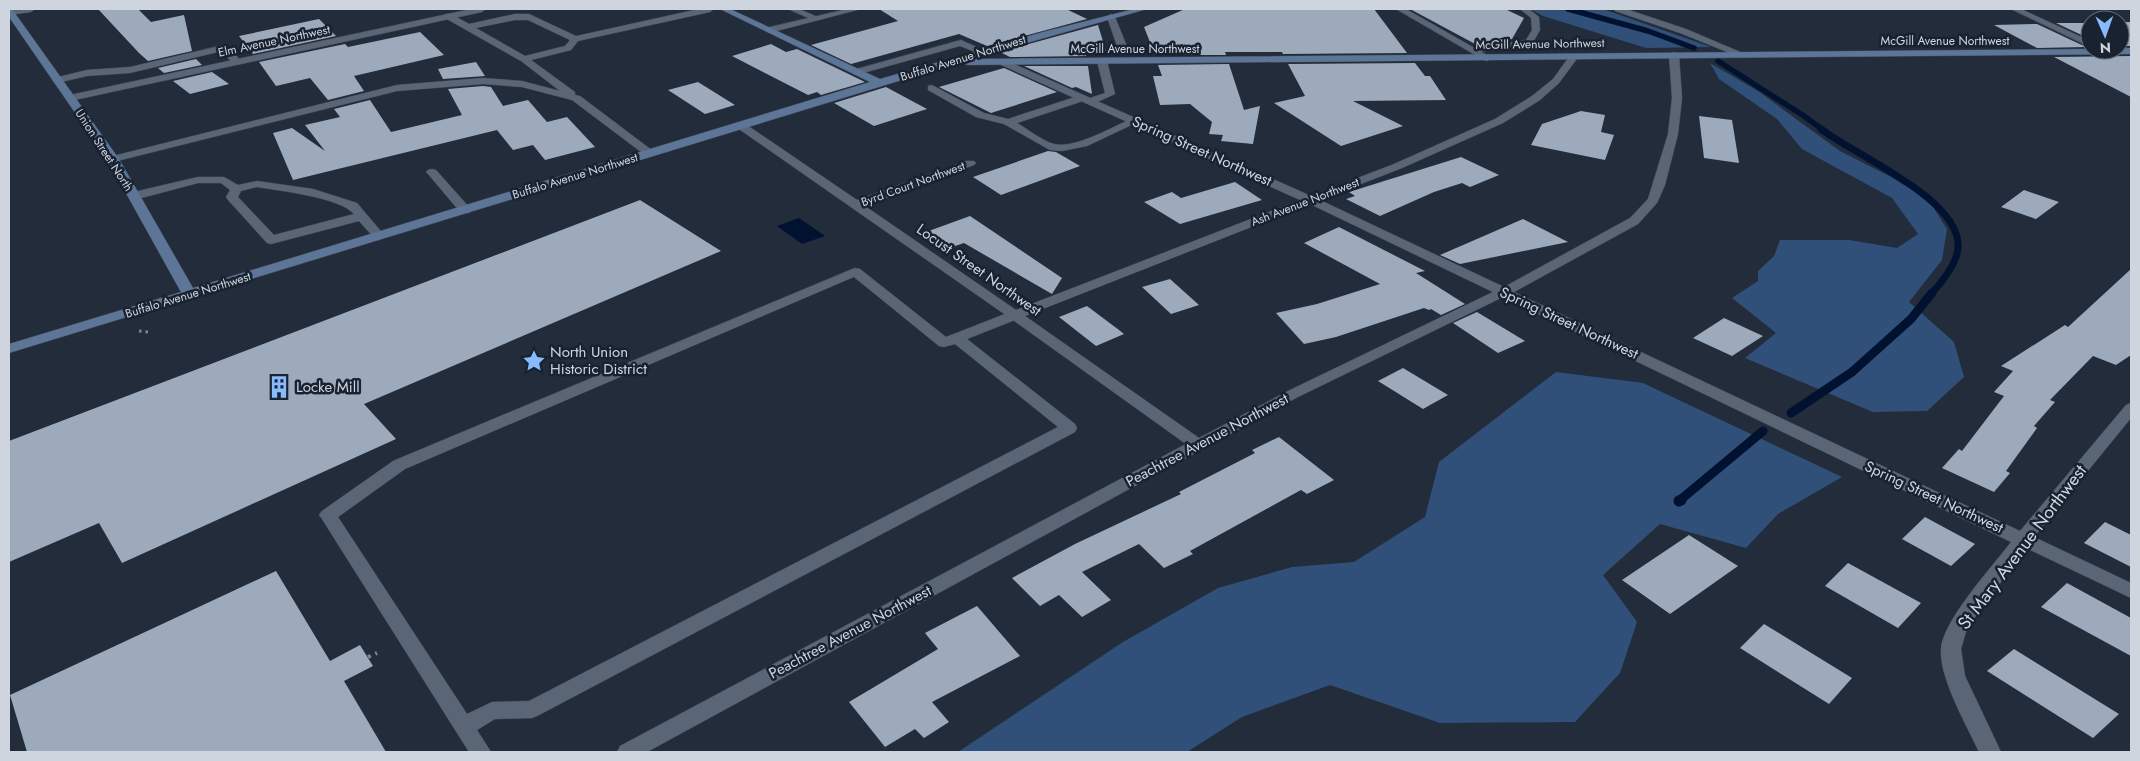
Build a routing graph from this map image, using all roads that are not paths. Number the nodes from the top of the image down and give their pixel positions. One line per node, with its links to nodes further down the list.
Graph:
1 (31, 9): 12 (street)
2 (482, 9): 13 (street, Elm Avenue Northwest)
3 (710, 9): 18 (street)
4 (724, 9): 17 (street)
5 (792, 9): 15 (street)
6 (853, 9): 15 (street)
7 (1143, 9): 14 (street, Buffalo Avenue Northwest)
8 (1400, 9): 22 (street)
9 (1524, 9): 20 (street)
10 (1618, 9): 25 (street)
11 (2015, 9): 19 (street)
12 (10, 12): 36 (street, Union Street North)
13 (448, 16): 16 (street); 31 (street, Elm Avenue Northwest)
14 (1110, 17): 21 (street); 24 (street, Buffalo Avenue Northwest)
15 (816, 18): 17 (street)
16 (468, 27): 18 (street); 30 (street)
17 (769, 30): 35 (street)
18 (575, 39): 30 (street)
19 (2080, 39)
20 (1529, 42): 22 (street); 28 (street)
21 (1123, 49)
22 (1476, 51): 29 (street)
23 (2080, 51): 25 (street, McGill Avenue Northwest)
24 (983, 52): 34 (street, Buffalo Avenue Northwest); 35 (street)
25 (1740, 54): 26 (street, McGill Avenue Northwest)
26 (1674, 55): 27 (street, McGill Avenue Northwest); 56 (street, Peachtree Avenue Northwest)
27 (1574, 56): 28 (street, McGill Avenue Northwest); 51 (street, Ash Avenue Northwest)
28 (1528, 57): 29 (street, McGill Avenue Northwest)
29 (1487, 58): 33 (street, McGill Avenue Northwest)
30 (524, 59): 40 (street)
31 (236, 62): 36 (street); 39 (street, Elm Avenue Northwest)
32 (1002, 62): 33 (street, McGill Avenue Northwest); 34 (street, McGill Avenue Northwest); 41 (street, Spring Street Northwest)
33 (1102, 62): 41 (street)
34 (949, 63): 37 (street, Buffalo Avenue Northwest)
35 (856, 72): 37 (street)
36 (58, 80): 39 (street, Union Street North)
37 (880, 83): 44 (street, Buffalo Avenue Northwest)
38 (932, 88): 43 (street)
39 (70, 98): 46 (street, Union Street North)
40 (576, 98): 45 (street); 46 (street)
41 (1086, 99): 42 (street, Spring Street Northwest); 43 (street)
42 (1136, 121): 43 (street); 51 (street, Spring Street Northwest)
43 (1008, 122)
44 (740, 125): 45 (street, Buffalo Avenue Northwest); 52 (street, Locust Street Northwest)
45 (650, 153): 53 (street, Buffalo Avenue Northwest)
46 (113, 160): 50 (street, Union Street North)
47 (970, 163): 52 (street, Byrd Court Northwest)
48 (432, 172): 53 (street)
49 (236, 189): 50 (street); 54 (street); 54 (street)
50 (134, 196): 57 (street, Union Street North)
51 (1309, 201): 56 (street, Spring Street Northwest); 58 (street, Ash Avenue Northwest)
52 (856, 205): 58 (street, Locust Street Northwest)
53 (466, 210): 55 (street, Buffalo Avenue Northwest)
54 (362, 216): 55 (street)
55 (379, 236): 57 (street, Buffalo Avenue Northwest)
56 (1504, 292): 62 (street, Peachtree Avenue Northwest); 63 (street, Spring Street Northwest)
57 (190, 295): 60 (street, Buffalo Avenue Northwest)
58 (1015, 315): 59 (street, Ash Avenue Northwest); 62 (street, Locust Street Northwest)
59 (957, 338): 65 (street); 65 (street)
60 (9, 349)
61 (2131, 408): 63 (street, St Mary Avenue Northwest)
62 (1198, 444): 67 (street, Peachtree Avenue Northwest)
63 (2023, 539): 64 (street, Spring Street Northwest); 68 (street, St Mary Avenue Northwest)
64 (2131, 591)
65 (465, 726): 66 (street)
66 (480, 752)
67 (628, 752)
68 (1990, 752)

